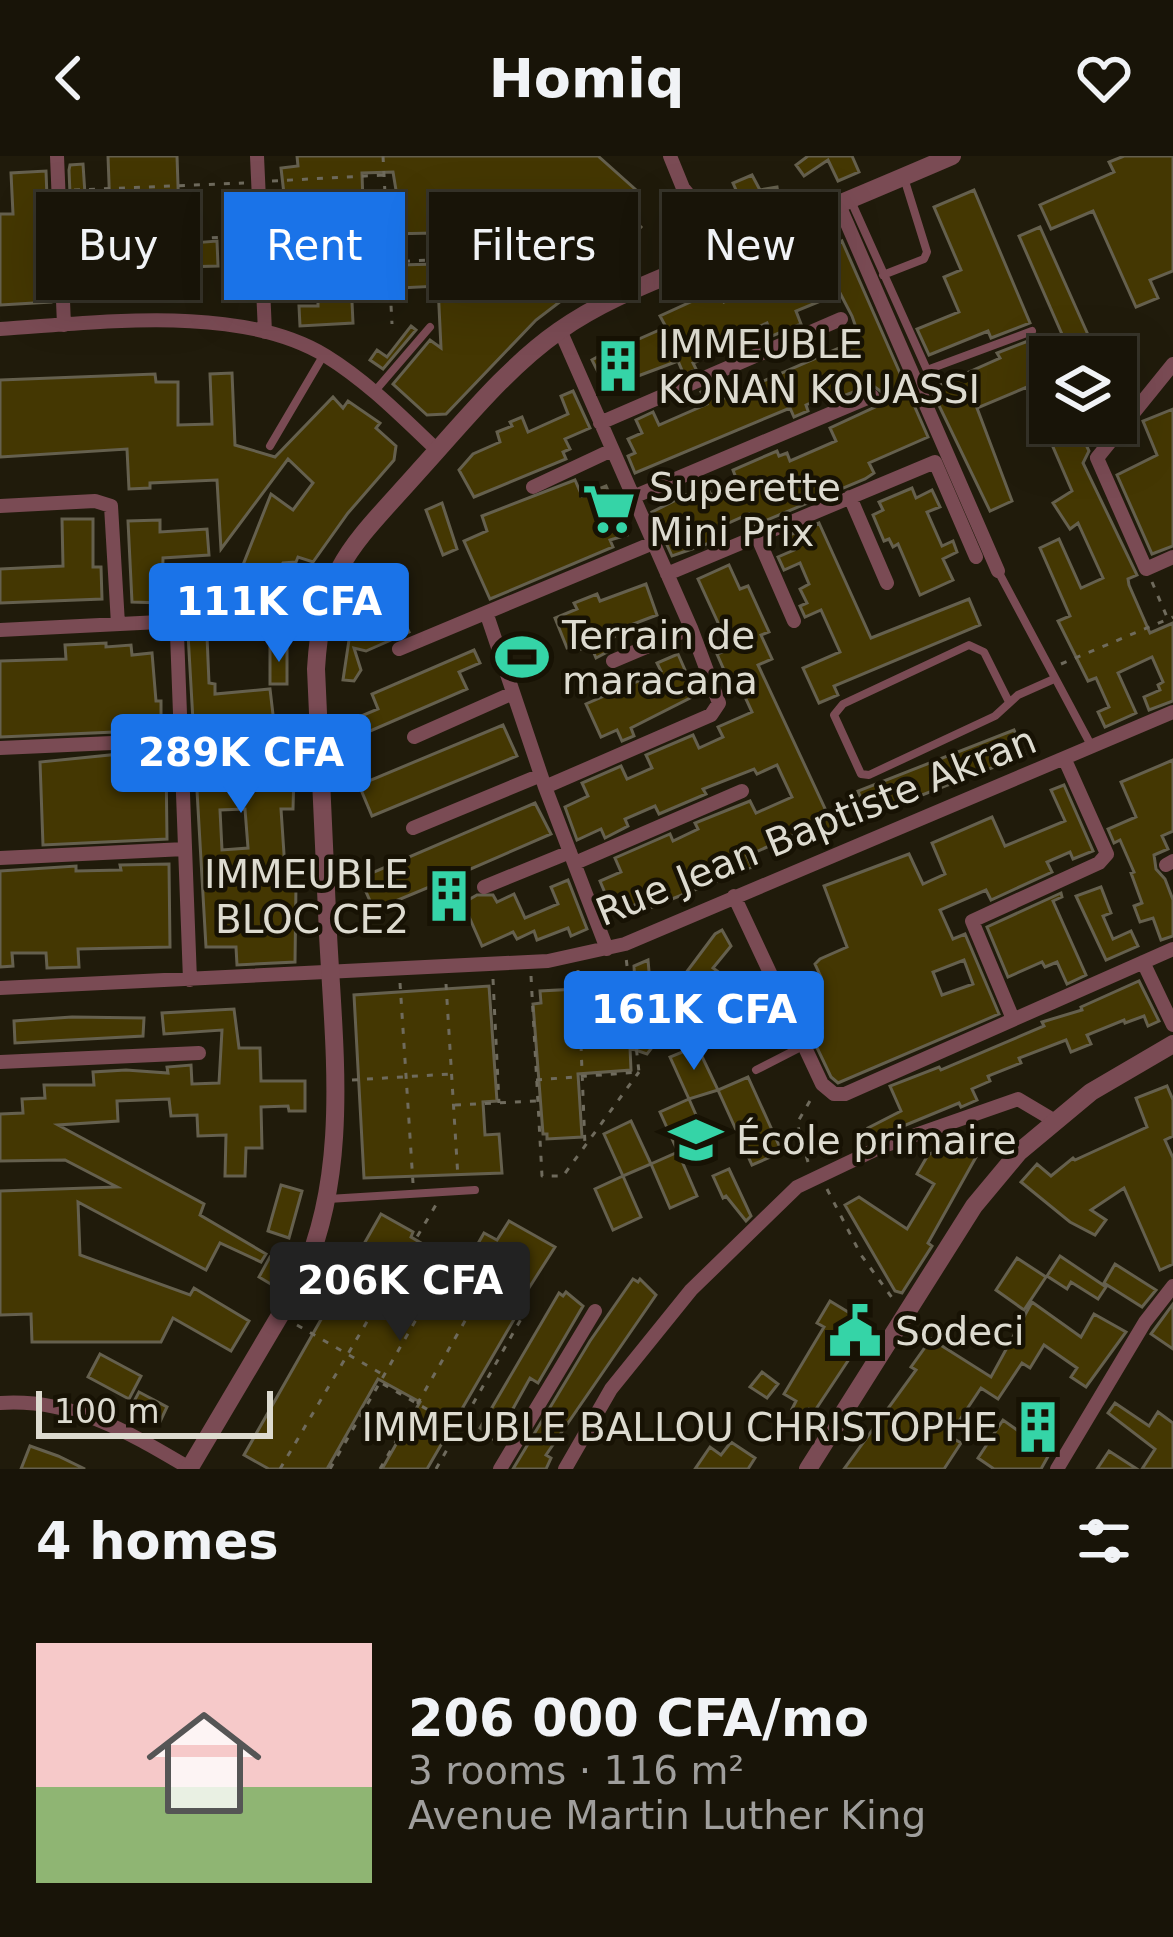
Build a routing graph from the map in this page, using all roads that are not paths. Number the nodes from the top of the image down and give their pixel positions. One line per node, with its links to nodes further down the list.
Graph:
1 (57, 156): 12 (street)
2 (257, 156): 17 (street)
3 (670, 156): 6 (street)
4 (952, 156): 5 (street)
5 (904, 177): 7 (street); 9 (lane)
6 (686, 192)
7 (845, 202): 8 (street); 9 (lane); 35 (street)
8 (838, 205)
9 (883, 275): 16 (lane)
10 (662, 278): 15 (street)
11 (842, 319): 22 (street)
12 (64, 325): 14 (street); 17 (street)
13 (430, 327): 20 (lane)
14 (0, 328)
15 (560, 330): 22 (street); 25 (street)
16 (1032, 331)
17 (265, 332): 18 (street)
18 (324, 355): 20 (street); 23 (lane)
19 (1173, 364): 33 (street)
20 (375, 391): 25 (street)
21 (872, 396): 28 (street)
22 (600, 423): 24 (street)
23 (270, 446)
24 (612, 450): 26 (street); 28 (street)
25 (438, 451): 34 (street)
26 (532, 487)
27 (850, 496): 30 (street); 32 (street); 37 (street)
28 (633, 497): 31 (street)
29 (0, 506): 41 (street)
30 (757, 536): 36 (street); 40 (street)
31 (653, 543): 36 (street); 38 (street)
32 (976, 557)
33 (1173, 557)
34 (337, 570): 39 (street); 39 (lane)
35 (998, 571): 46 (lane)
36 (667, 574): 42 (street)
37 (887, 583)
38 (487, 615): 44 (street); 47 (street)
39 (319, 619): 66 (street)
40 (794, 621)
41 (118, 624): 43 (street); 51 (street)
42 (691, 628): 45 (street); 55 (street)
43 (0, 630)
44 (399, 649)
45 (613, 661)
46 (1054, 679): 48 (lane); 53 (lane)
47 (513, 693): 50 (street); 55 (street)
48 (1009, 702): 48 (lane)
49 (1173, 712): 53 (street, Rue Jean Baptiste Akran)
50 (414, 737)
51 (180, 740): 52 (street); 58 (street)
52 (0, 748)
53 (1093, 748): 54 (street, Rue Jean Baptiste Akran)
54 (1066, 760): 62 (street, Rue Jean Baptiste Akran); 69 (street)
55 (543, 781): 57 (street); 59 (street)
56 (742, 791): 59 (street)
57 (413, 828)
58 (185, 849): 60 (street); 67 (street)
59 (573, 857): 61 (street); 63 (street)
60 (0, 858)
61 (484, 887)
62 (734, 896): 63 (street, Rue Jean Baptiste Akran); 71 (street)
63 (607, 949): 66 (street, Rue Jean Baptiste Akran)
64 (1173, 950): 65 (street)
65 (1143, 962): 69 (street); 70 (street)
66 (330, 974): 67 (street, Rue Jean Baptiste Akran); 78 (street)
67 (190, 980): 68 (street, Rue Jean Baptiste Akran)
68 (0, 988)
69 (1013, 1019): 71 (street)
70 (1173, 1025)
71 (804, 1045): 75 (lane)
72 (1171, 1050): 76 (street)
73 (199, 1053): 74 (street)
74 (0, 1062)
75 (756, 1070)
76 (1055, 1121): 84 (street); 85 (street)
77 (476, 1190): 78 (lane)
78 (328, 1199): 82 (street)
79 (1173, 1286): 86 (street)
80 (595, 1311): 83 (street)
81 (0, 1403): 82 (street)
82 (190, 1469)
83 (500, 1469)
84 (565, 1469)
85 (808, 1469)
86 (1057, 1469)

